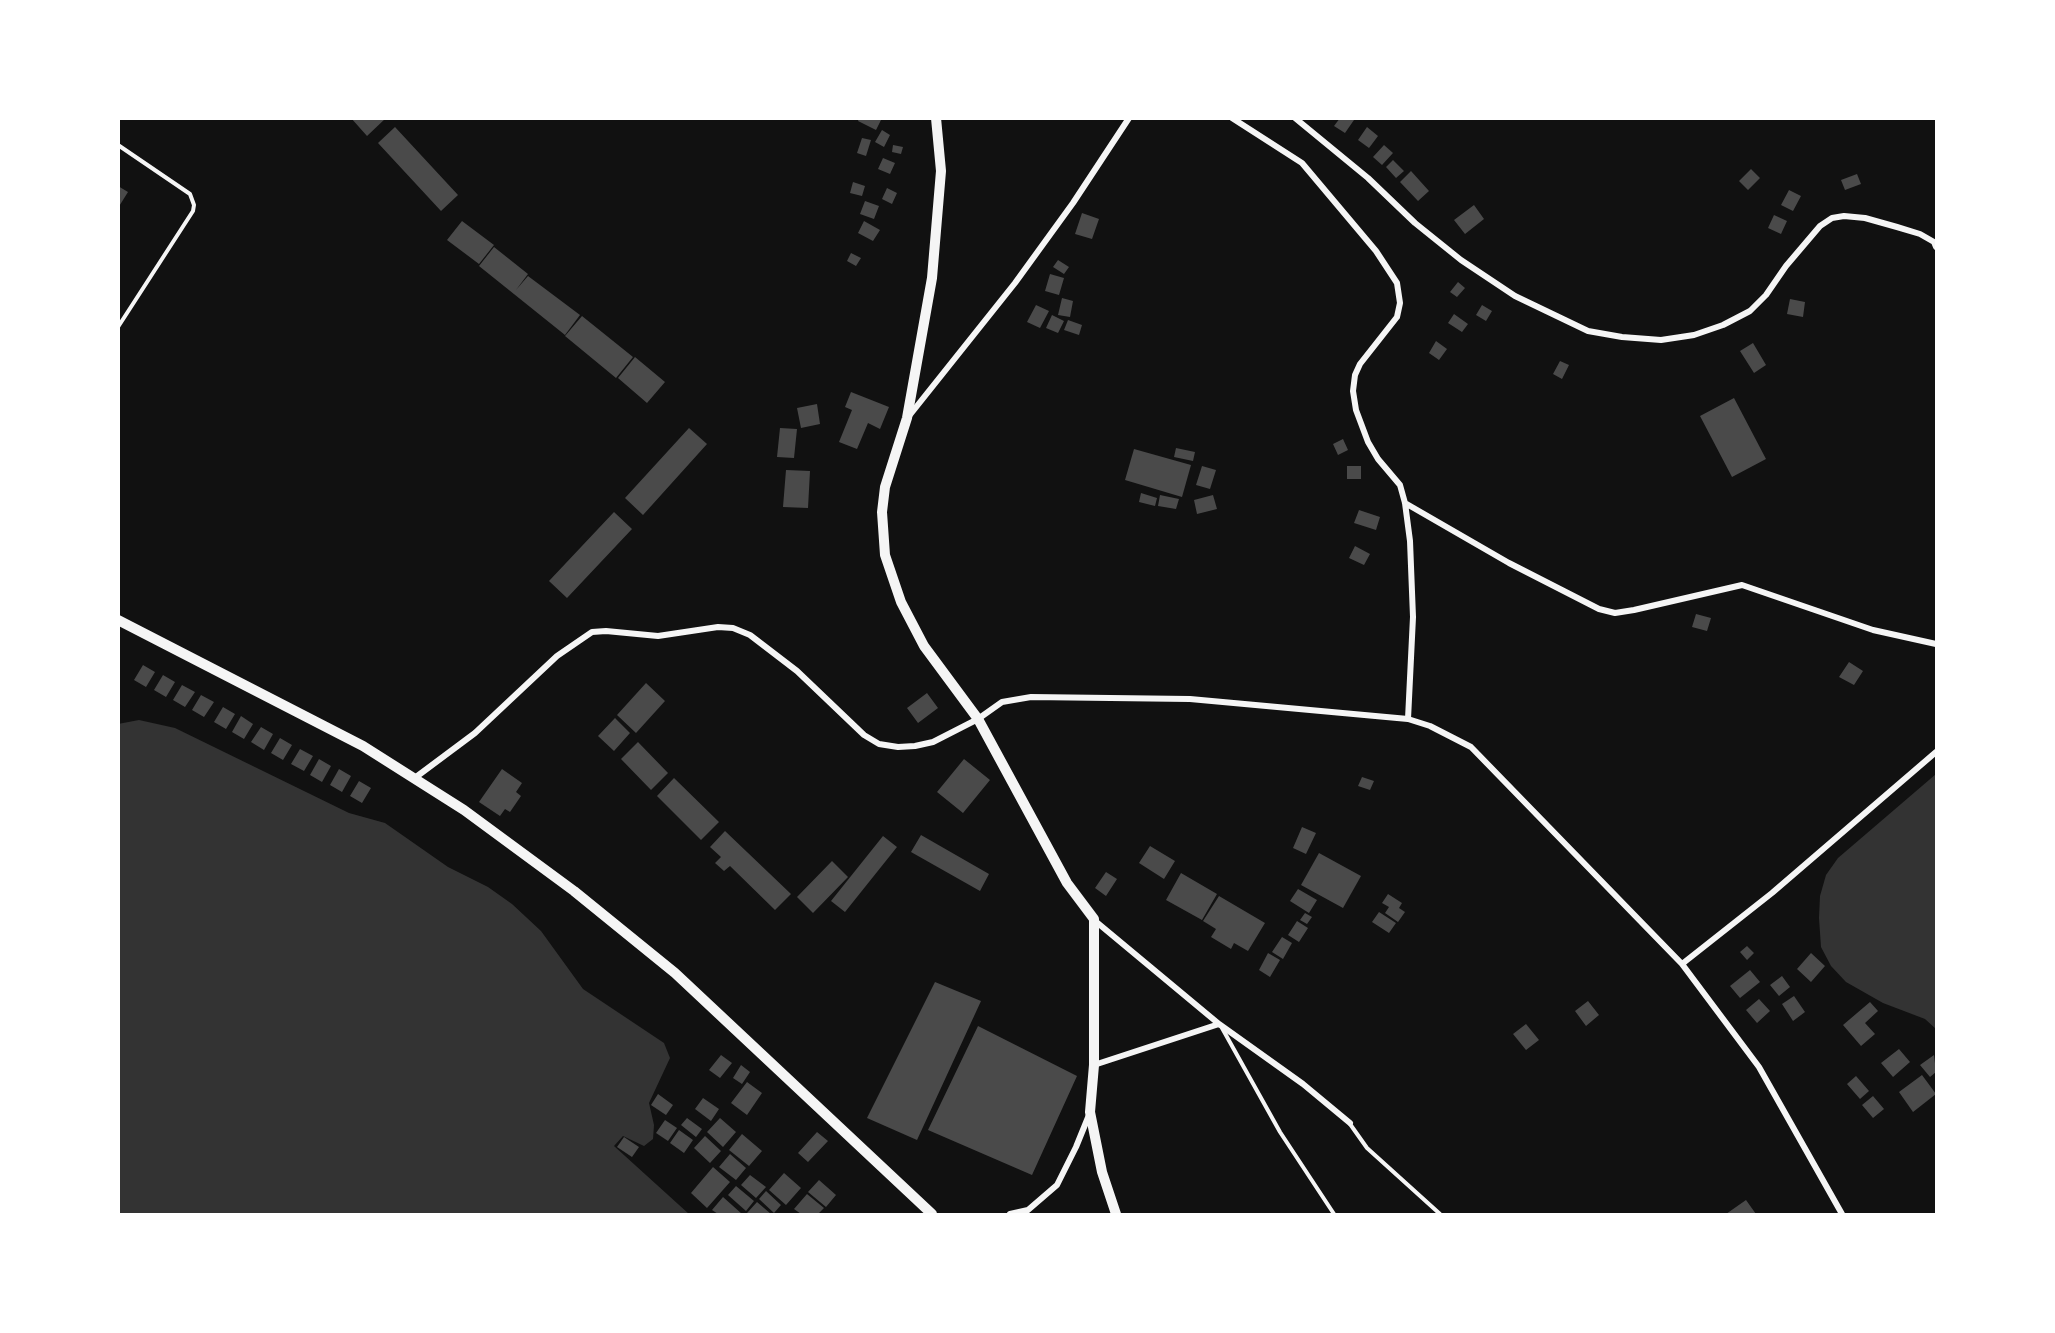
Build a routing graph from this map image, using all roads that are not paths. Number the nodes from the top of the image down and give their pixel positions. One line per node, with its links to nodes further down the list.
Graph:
1 (936, 118): 8 (street)
2 (1129, 118): 8 (street)
3 (1232, 118): 9 (street)
4 (1295, 118): 6 (street)
5 (118, 145): 7 (lane)
6 (1936, 247)
7 (118, 327)
8 (907, 418): 12 (street)
9 (1405, 503): 11 (street); 13 (street)
10 (118, 620): 15 (street)
11 (1936, 644)
12 (978, 719): 13 (street); 15 (street); 16 (street)
13 (1408, 719): 17 (street)
14 (1936, 752): 17 (street)
15 (416, 777): 22 (street)
16 (1094, 919): 18 (street); 19 (street)
17 (1682, 964): 27 (street)
18 (1219, 1024): 19 (street); 21 (street); 25 (lane)
19 (1094, 1065): 20 (street)
20 (1090, 1112): 23 (street); 24 (street)
21 (1350, 1123): 26 (lane)
22 (932, 1215)
23 (1010, 1215)
24 (1116, 1215)
25 (1334, 1215)
26 (1440, 1215)
27 (1842, 1215)

